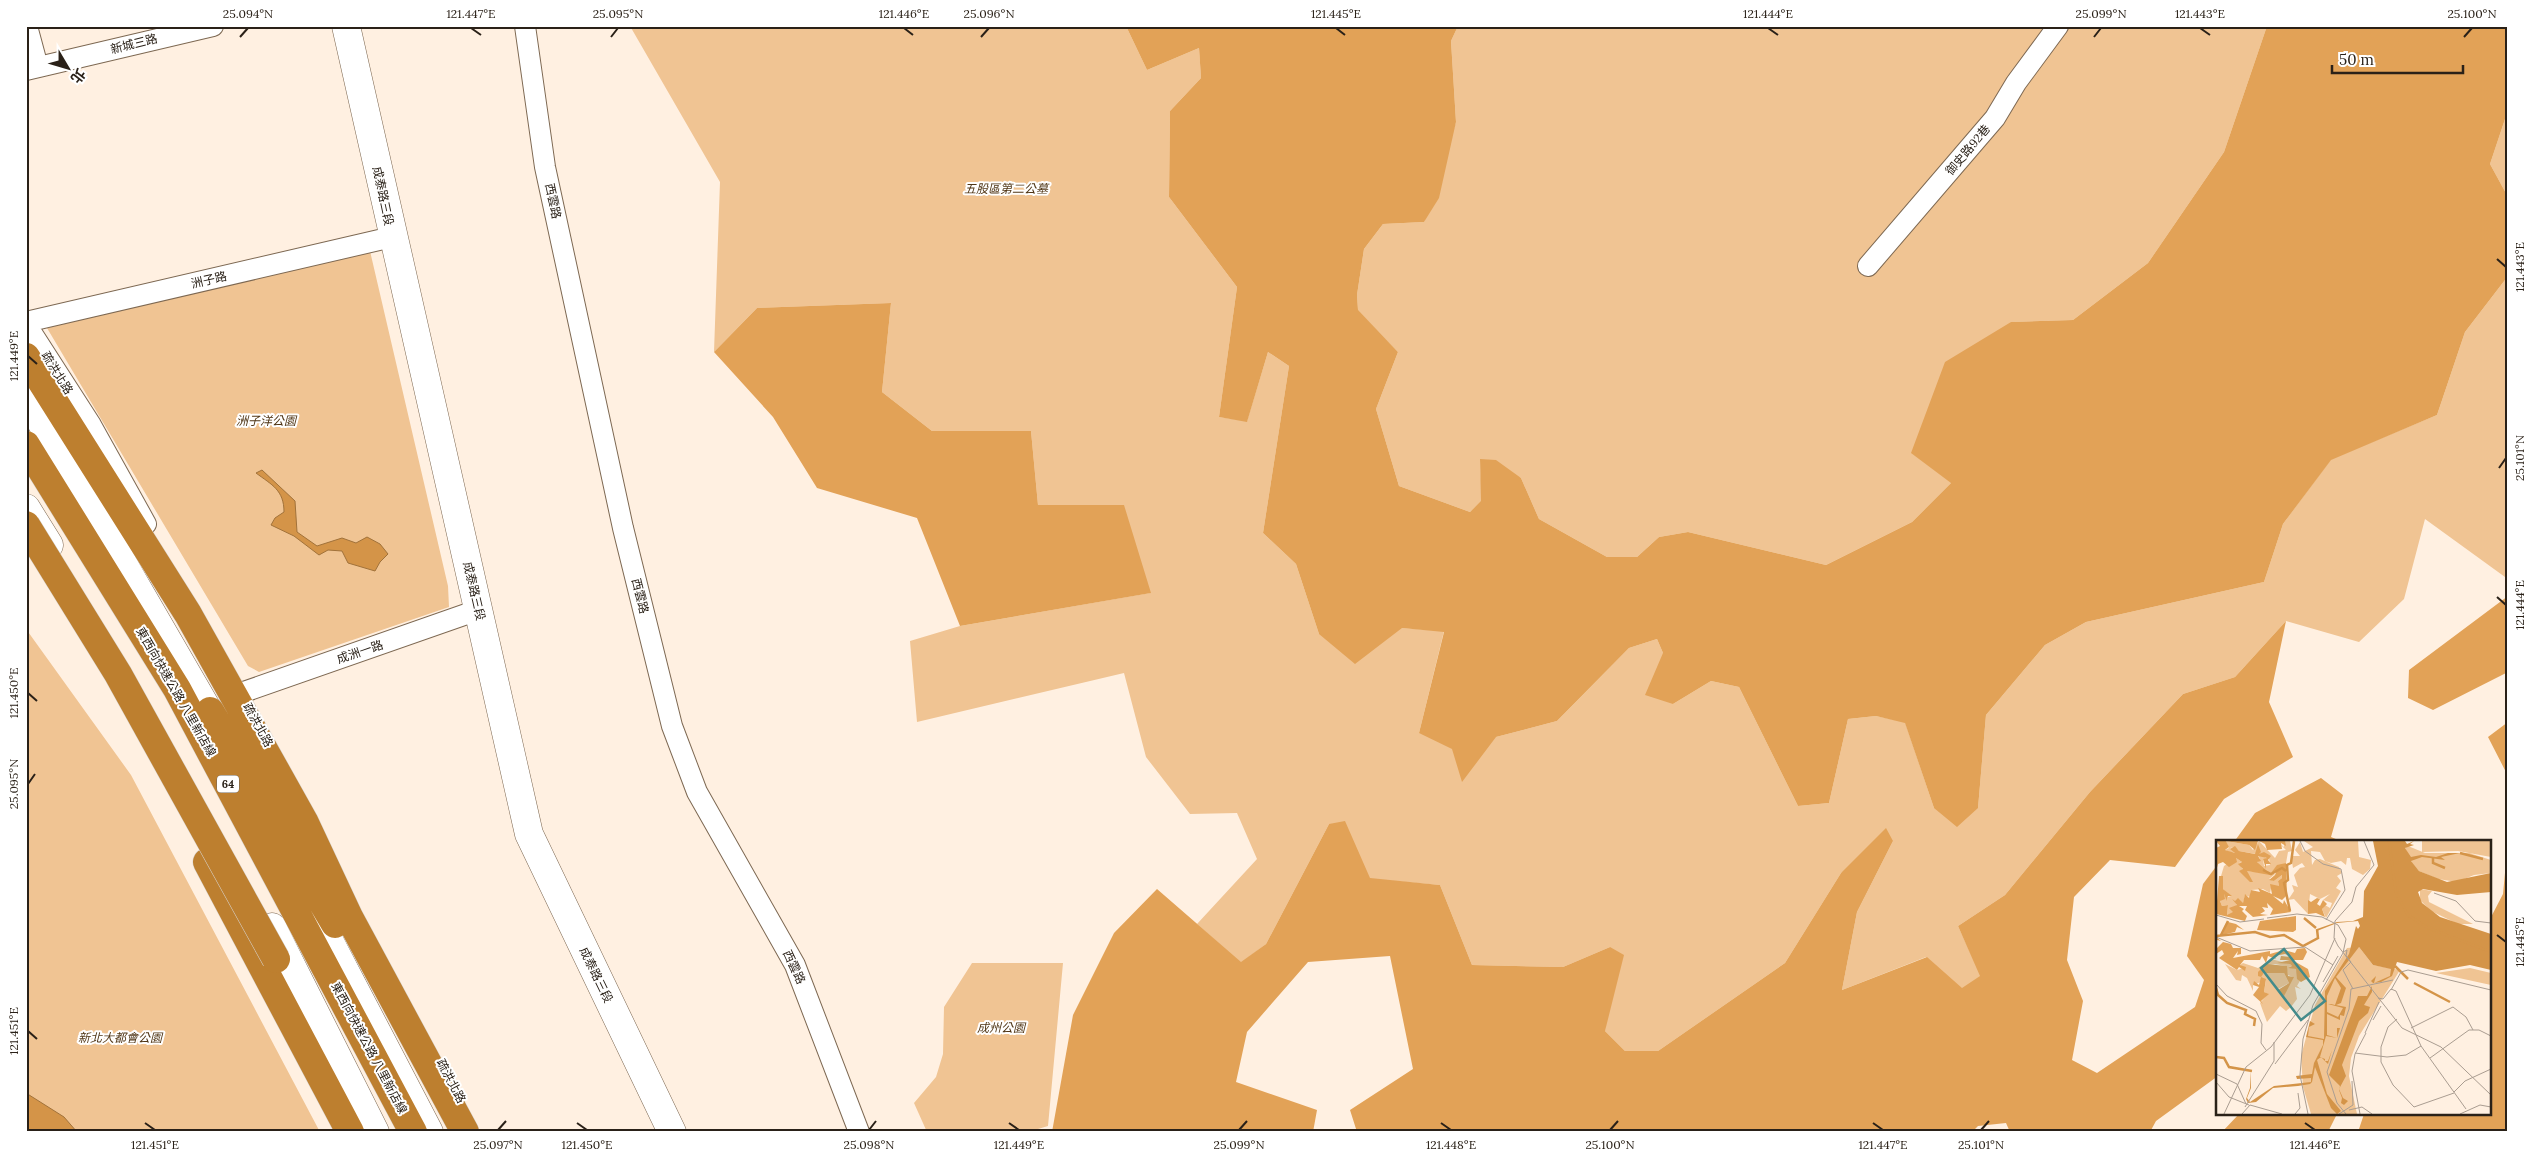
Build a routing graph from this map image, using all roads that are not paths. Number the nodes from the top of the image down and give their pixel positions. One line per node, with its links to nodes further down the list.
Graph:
1 (27, 26): 7 (street)
2 (213, 26): 6 (street, 新城三路)
3 (346, 26): 8 (street, 成泰路三段)
4 (525, 26): 21 (street, 西雲路)
5 (2058, 26): 9 (street, 御史路92巷)
6 (176, 30): 7 (street, 新城三路)
7 (32, 69)
8 (392, 237): 10 (street, 洲子路); 17 (street, 成泰路三段)
9 (1868, 266)
10 (26, 323): 19 (street, 疏洪北路)
11 (26, 358): 29 (highway)
12 (26, 396): 20 (street)
13 (26, 445): 26 (highway, 東西向快速公路 八里新店線 / 64)
14 (26, 480): 25 (highway, 東西向快速公路 八里新店線 / 64)
15 (26, 508): 18 (street)
16 (26, 525): 23 (highway, bridge)
17 (478, 610): 19 (street, 成洲一路); 31 (street, 成泰路三段)
18 (136, 690): 22 (highway); 24 (street)
19 (241, 694): 30 (street, 疏洪北路)
20 (208, 708): 27 (street); 28 (highway)
21 (858, 1131)
22 (350, 1132)
23 (364, 1132)
24 (375, 1132)
25 (396, 1132)
26 (413, 1132)
27 (429, 1132)
28 (446, 1132)
29 (465, 1132)
30 (478, 1132)
31 (672, 1132)

